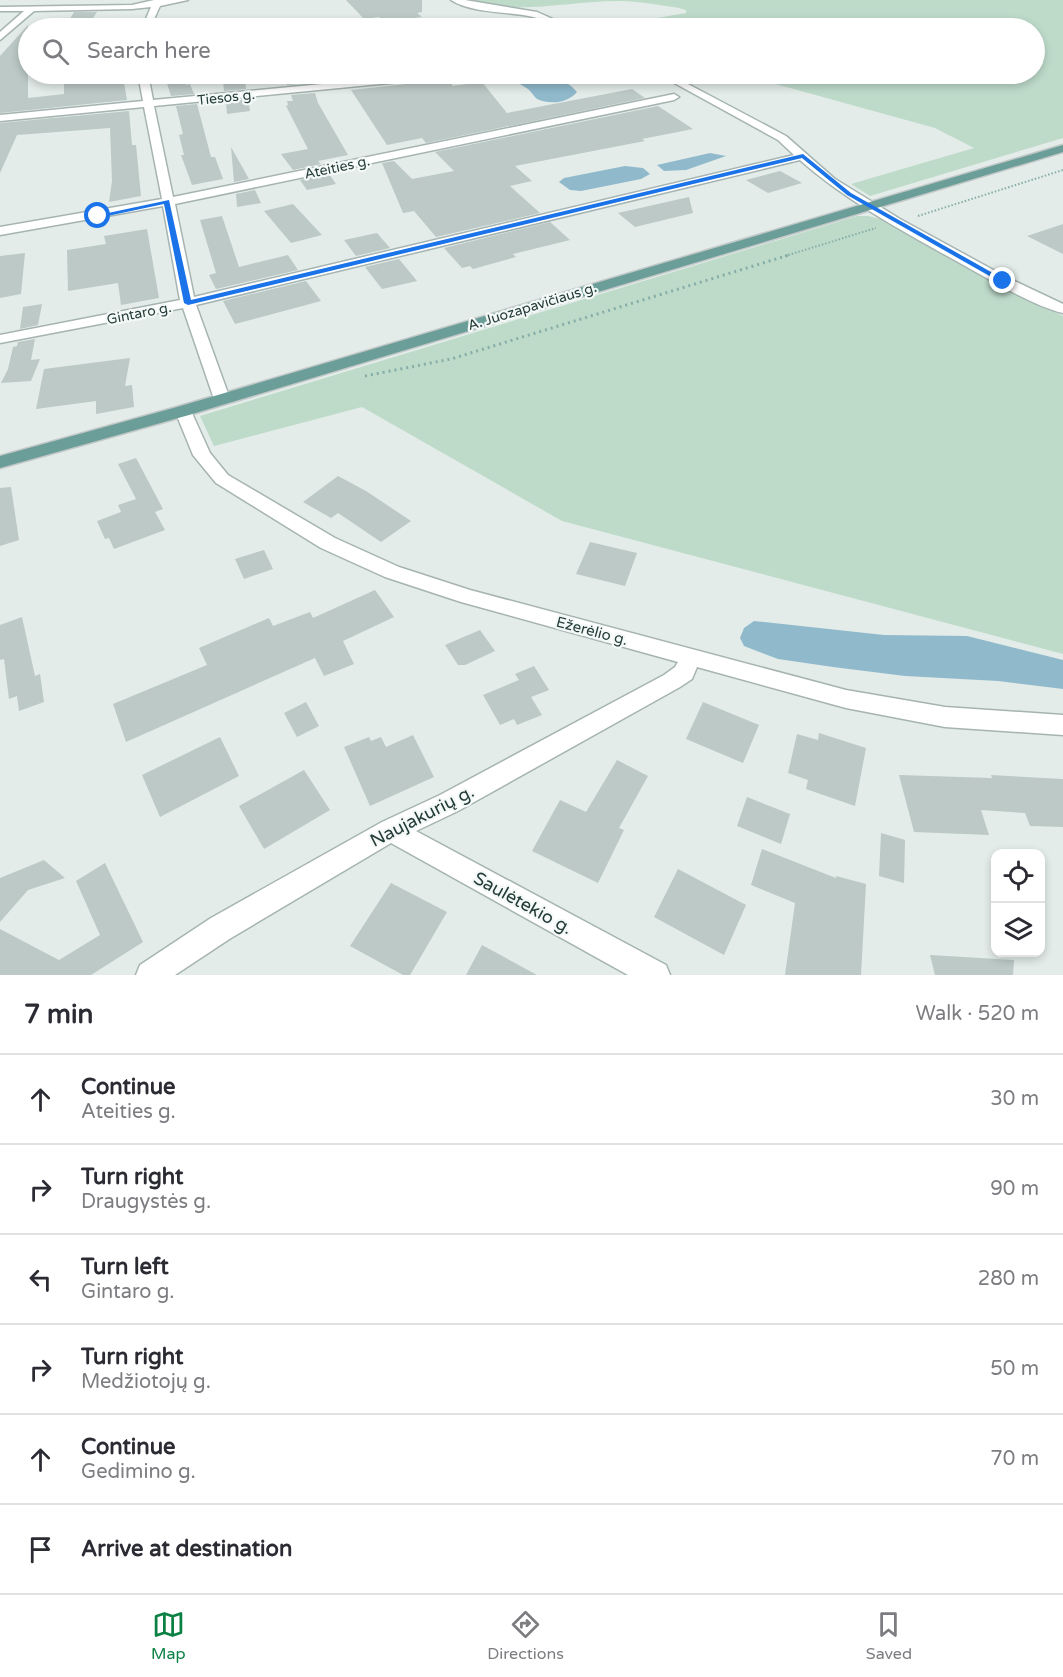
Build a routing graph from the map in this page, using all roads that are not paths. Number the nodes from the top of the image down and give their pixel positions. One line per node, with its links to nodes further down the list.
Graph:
1 (42, 0): 6 (street)
2 (184, 0): 4 (street)
3 (455, 0): 9 (street)
4 (158, 2): 6 (street); 8 (street)
5 (0, 9): 6 (street)
6 (31, 9): 7 (street)
7 (21, 18)
8 (151, 18)
9 (544, 18)
10 (18, 21): 11 (street)
11 (0, 37)
12 (145, 84): 16 (street)
13 (354, 84): 16 (street, Tiesos g.)
14 (682, 84): 19 (street)
15 (674, 97): 20 (street, Ateities g.)
16 (148, 105): 17 (street, Tiesos g.); 20 (street)
17 (0, 118)
18 (1063, 148): 21 (main road, A. Juozapavičiaus g.)
19 (803, 156): 21 (street); 23 (street, Gintaro g.)
20 (167, 202): 22 (street, Ateities g.); 23 (street)
21 (870, 206): 24 (street); 26 (main road, A. Juozapavičiaus g.)
22 (0, 231)
23 (188, 303): 25 (street, Gintaro g.); 26 (street)
24 (1063, 309)
25 (0, 339)
26 (222, 399): 27 (main road, A. Juozapavičiaus g.)
27 (183, 411): 28 (main road, A. Juozapavičiaus g.); 29 (street, Ežerėlio g.)
28 (0, 462)
29 (690, 658): 30 (street, Ežerėlio g.); 31 (street, Naujakurių g.)
30 (1063, 725)
31 (391, 830): 32 (street, Naujakurių g.); 33 (street, Saulėtekio g.)
32 (150, 975)
33 (656, 975)

